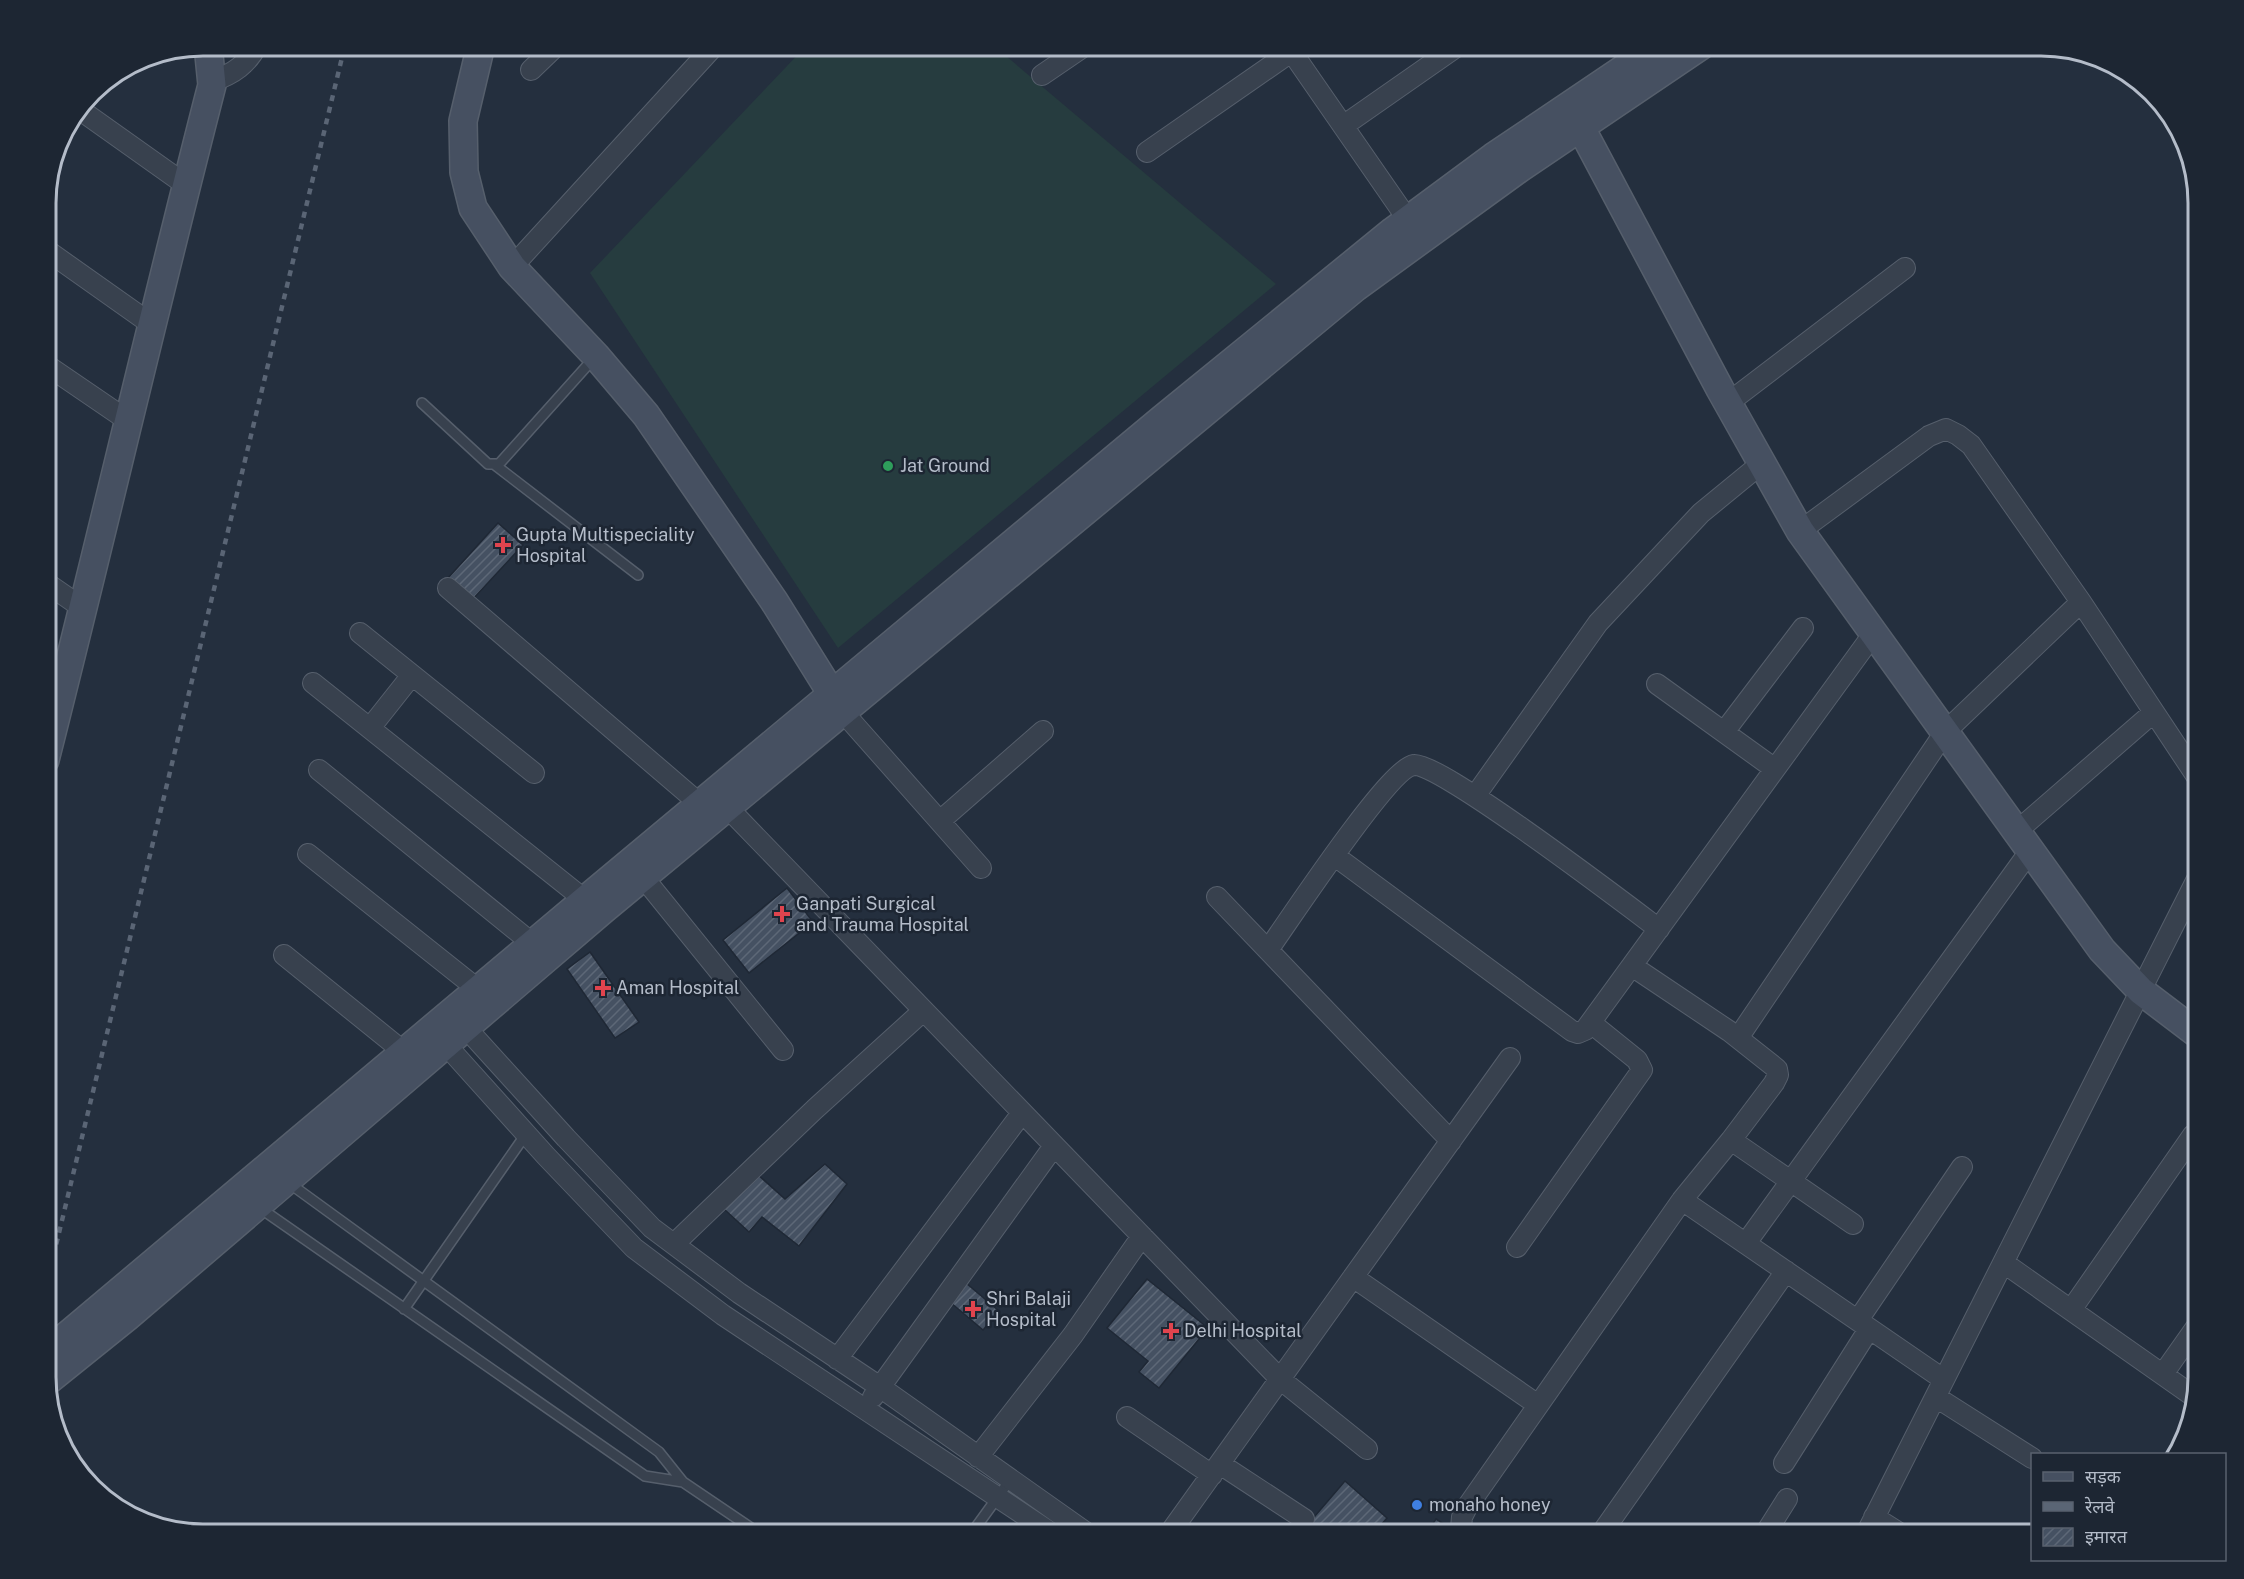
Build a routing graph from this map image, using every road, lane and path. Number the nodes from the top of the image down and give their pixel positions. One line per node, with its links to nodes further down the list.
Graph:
1 (210, 56): 14 (main road)
2 (251, 56): 14 (street)
3 (478, 56): 22 (main road)
4 (546, 56): 12 (street)
5 (705, 56): 22 (street)
6 (1070, 56): 13 (street)
7 (1280, 56): 18 (street)
8 (1299, 56): 17 (street)
9 (1443, 56): 17 (street)
10 (1640, 56): 16 (main road)
11 (1683, 56): 16 (main road)
12 (531, 70)
13 (1042, 75)
14 (213, 81): 19 (main road)
15 (86, 114): 19 (street)
16 (1575, 117): 20 (main road); 28 (main road)
17 (1343, 126): 20 (street)
18 (1147, 152)
19 (186, 185): 24 (main road)
20 (1415, 230): 44 (main road)
21 (56, 257): 24 (street)
22 (512, 267): 25 (main road)
23 (1905, 268): 28 (street)
24 (151, 324): 29 (main road)
25 (596, 356): 31 (lane); 44 (main road)
26 (56, 372): 29 (street)
27 (422, 403): 31 (lane)
28 (1728, 403): 30 (main road)
29 (130, 422): 37 (main road)
30 (1762, 463): 32 (main road); 55 (street)
31 (495, 465): 33 (lane)
32 (1800, 531): 36 (street); 40 (main road)
33 (638, 575)
34 (448, 588): 56 (street)
35 (56, 590): 37 (street)
36 (2082, 602): 45 (street); 50 (street)
37 (84, 609): 46 (main road)
38 (1803, 628): 49 (street)
39 (360, 633): 41 (street)
40 (1874, 633): 50 (main road); 52 (street)
41 (412, 675): 47 (street); 54 (street)
42 (313, 683): 47 (street)
43 (1657, 684): 49 (street)
44 (837, 703): 56 (main road); 57 (main road); 58 (street)
45 (2154, 712): 51 (street); 59 (street)
46 (56, 717)
47 (370, 728): 66 (street)
48 (1043, 731): 58 (street)
49 (1724, 732): 52 (street)
50 (1945, 732): 59 (main road); 78 (street)
51 (2188, 763)
52 (1775, 769): 67 (street)
53 (319, 770): 68 (street)
54 (534, 773)
55 (1475, 796): 61 (street); 67 (street)
56 (700, 804): 66 (main road)
57 (727, 807): 63 (main road); 74 (street)
58 (940, 821): 62 (street)
59 (2024, 841): 73 (main road); 90 (street)
60 (308, 854): 72 (street)
61 (1335, 856): 69 (street); 75 (street)
62 (981, 868)
63 (643, 877): 77 (main road); 79 (street)
64 (1216, 897): 69 (street)
65 (2188, 897): 73 (street)
66 (585, 900): 68 (main road)
67 (1659, 929): 71 (street)
68 (533, 944): 72 (main road)
69 (1268, 950): 85 (street)
70 (284, 955): 80 (street)
71 (1632, 966): 75 (street); 78 (street)
72 (480, 991): 77 (main road)
73 (2141, 991): 76 (main road); 98 (street)
74 (924, 1011): 82 (street); 96 (street)
75 (1591, 1023): 97 (street)
76 (2188, 1027)
77 (449, 1029): 80 (main road); 83 (street); 89 (main road); 96 (street)
78 (1738, 1038): 84 (street)
79 (783, 1050)
80 (404, 1052): 89 (main road)
81 (1510, 1058): 85 (street)
82 (1022, 1113): 87 (street); 107 (street)
83 (526, 1134): 101 (lane); 115 (street)
84 (1731, 1140): 90 (street); 92 (street)
85 (1451, 1141): 100 (street)
86 (2188, 1142): 103 (street)
87 (1054, 1146): 94 (street); 111 (street)
88 (1962, 1167): 104 (street)
89 (277, 1174): 91 (main road); 101 (lane)
90 (1791, 1181): 93 (street); 95 (street)
91 (247, 1199): 102 (lane); 106 (main road); 108 (main road)
92 (1682, 1200): 95 (street); 114 (street)
93 (1853, 1224)
94 (1142, 1236): 110 (street); 118 (street)
95 (1746, 1243): 99 (street)
96 (674, 1244): 107 (street)
97 (1517, 1247)
98 (2004, 1263): 103 (street); 112 (street)
99 (1786, 1271): 104 (street); 133 (street)
100 (1353, 1277): 110 (street); 114 (street)
101 (424, 1280): 102 (lane); 123 (lane)
102 (404, 1309): 123 (lane)
103 (2071, 1310): 109 (street)
104 (1864, 1324): 112 (street); 120 (street)
105 (2188, 1339): 109 (street)
106 (56, 1346)
107 (837, 1359): 111 (street)
108 (56, 1373)
109 (2163, 1374): 113 (street)
110 (1280, 1379): 117 (street); 121 (street)
111 (880, 1387): 115 (street); 118 (street)
112 (1940, 1388): 119 (street); 135 (street)
113 (2187, 1392)
114 (1539, 1405): 132 (street)
115 (865, 1409): 124 (street)
116 (1127, 1417): 121 (street)
117 (1367, 1449)
118 (978, 1457): 122 (street)
119 (2031, 1457)
120 (1784, 1463)
121 (1216, 1469): 126 (street); 131 (street)
122 (1010, 1480): 124 (lane); 130 (street)
123 (683, 1482): 127 (lane)
124 (999, 1498): 128 (lane); 129 (street)
125 (1787, 1499): 134 (street)
126 (1304, 1520)
127 (745, 1524)
128 (979, 1524)
129 (1038, 1524)
130 (1074, 1524)
131 (1176, 1524)
132 (1461, 1524)
133 (1608, 1524)
134 (1771, 1524)
135 (1871, 1524)

